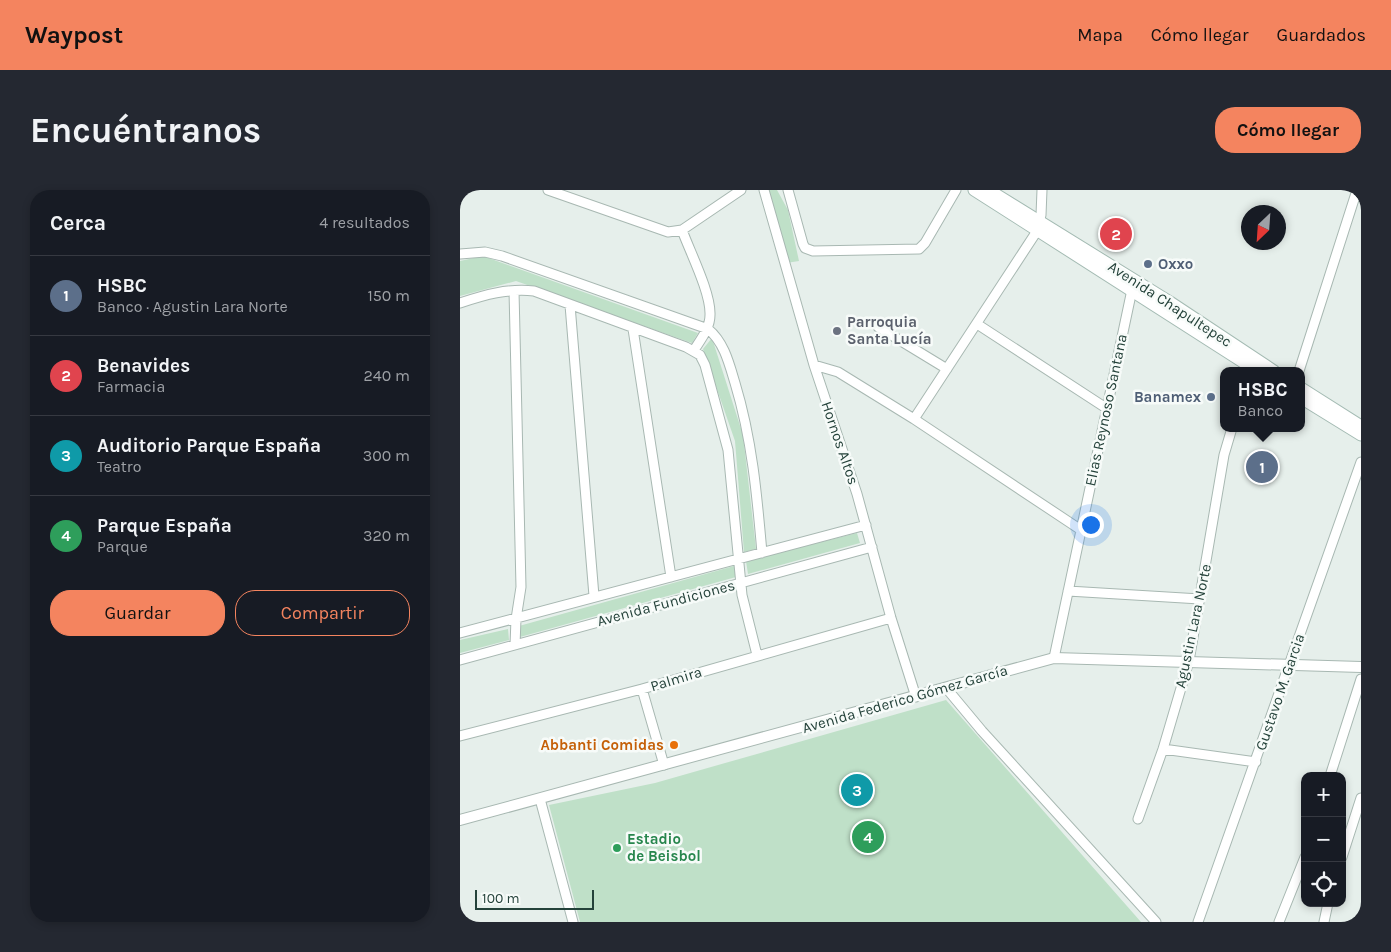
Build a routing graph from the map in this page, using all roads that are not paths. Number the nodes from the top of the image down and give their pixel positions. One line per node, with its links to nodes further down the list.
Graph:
1 (548, 190): 11 (street)
2 (741, 190): 11 (street)
3 (764, 190): 24 (street, Hornos Altos)
4 (788, 190): 5 (street)
5 (956, 190)
6 (974, 190): 10 (main road)
7 (989, 190): 10 (main road, Avenida Chapultepec)
8 (1042, 190): 10 (street)
9 (1357, 190): 27 (street)
10 (1038, 226): 13 (main road, Avenida Chapultepec); 19 (street)
11 (682, 230): 22 (street)
12 (460, 254): 22 (street)
13 (1133, 285): 17 (main road); 18 (main road, Avenida Chapultepec); 31 (street, Elias Reynoso Santana)
14 (514, 291): 15 (street); 16 (street); 48 (street)
15 (460, 303)
16 (570, 304): 21 (street); 45 (street)
17 (1160, 309): 18 (main road); 25 (main road)
18 (1192, 316): 26 (main road, Avenida Chapultepec)
19 (977, 324): 28 (street); 31 (street)
20 (878, 327): 28 (street)
21 (634, 329): 23 (street); 42 (street)
22 (708, 329): 23 (street); 40 (street)
23 (694, 350): 41 (street)
24 (814, 365): 32 (street); 37 (street, Hornos Altos)
25 (1250, 367)
26 (1267, 367)
27 (1300, 367)
28 (947, 369): 32 (street)
29 (1305, 391): 33 (main road)
30 (1305, 400): 35 (main road)
31 (1106, 408): 38 (street, Elias Reynoso Santana)
32 (914, 419): 38 (street)
33 (1361, 426)
34 (1231, 432): 46 (street, Agustin Lara Norte)
35 (1361, 435)
36 (1361, 462): 55 (street, Gustavo M. Garcia)
37 (866, 525): 39 (street, Hornos Altos); 40 (street, Avenida Fundiciones)
38 (1081, 530): 44 (street, Elias Reynoso Santana)
39 (872, 547): 43 (street, Avenida Fundiciones); 47 (street, Hornos Altos)
40 (762, 553): 41 (street, Avenida Fundiciones)
41 (740, 559): 42 (street, Avenida Fundiciones); 43 (street)
42 (671, 577): 45 (street, Avenida Fundiciones)
43 (741, 583): 50 (street, Avenida Fundiciones); 51 (street)
44 (1068, 591): 46 (street); 52 (street, Elias Reynoso Santana)
45 (594, 596): 48 (street, Avenida Fundiciones)
46 (1200, 599): 54 (street, Agustin Lara Norte)
47 (891, 618): 51 (street, Palmira); 60 (street, Hornos Altos)
48 (516, 619): 49 (street, Avenida Fundiciones); 50 (street)
49 (460, 633)
50 (515, 645): 53 (street, Avenida Fundiciones)
51 (757, 655): 58 (street, Palmira)
52 (1054, 658): 54 (street, Avenida Federico Gómez García); 59 (street, Avenida Federico Gómez García)
53 (460, 660)
54 (1188, 661): 55 (street, Avenida Federico Gómez García); 62 (street, Agustin Lara Norte)
55 (1290, 665): 56 (street, Avenida Federico Gómez García); 63 (street, Gustavo M. Garcia)
56 (1361, 667)
57 (1361, 679): 65 (street)
58 (642, 689): 61 (street, Palmira); 64 (street)
59 (947, 689): 60 (street, Avenida Federico Gómez García); 74 (street)
60 (916, 697): 64 (street, Avenida Federico Gómez García)
61 (460, 736)
62 (1163, 750): 63 (street); 68 (street, Agustin Lara Norte)
63 (1256, 762): 75 (street, Gustavo M. Garcia)
64 (664, 765): 67 (street, Avenida Federico Gómez García)
65 (1331, 772)
66 (1361, 798): 70 (street)
67 (540, 799): 69 (street, Avenida Federico Gómez García); 73 (street)
68 (1138, 819)
69 (460, 820)
70 (1346, 845)
71 (1303, 862): 76 (street)
72 (1327, 907): 77 (street)
73 (573, 922)
74 (1156, 922)
75 (1198, 922)
76 (1279, 922)
77 (1324, 922)

